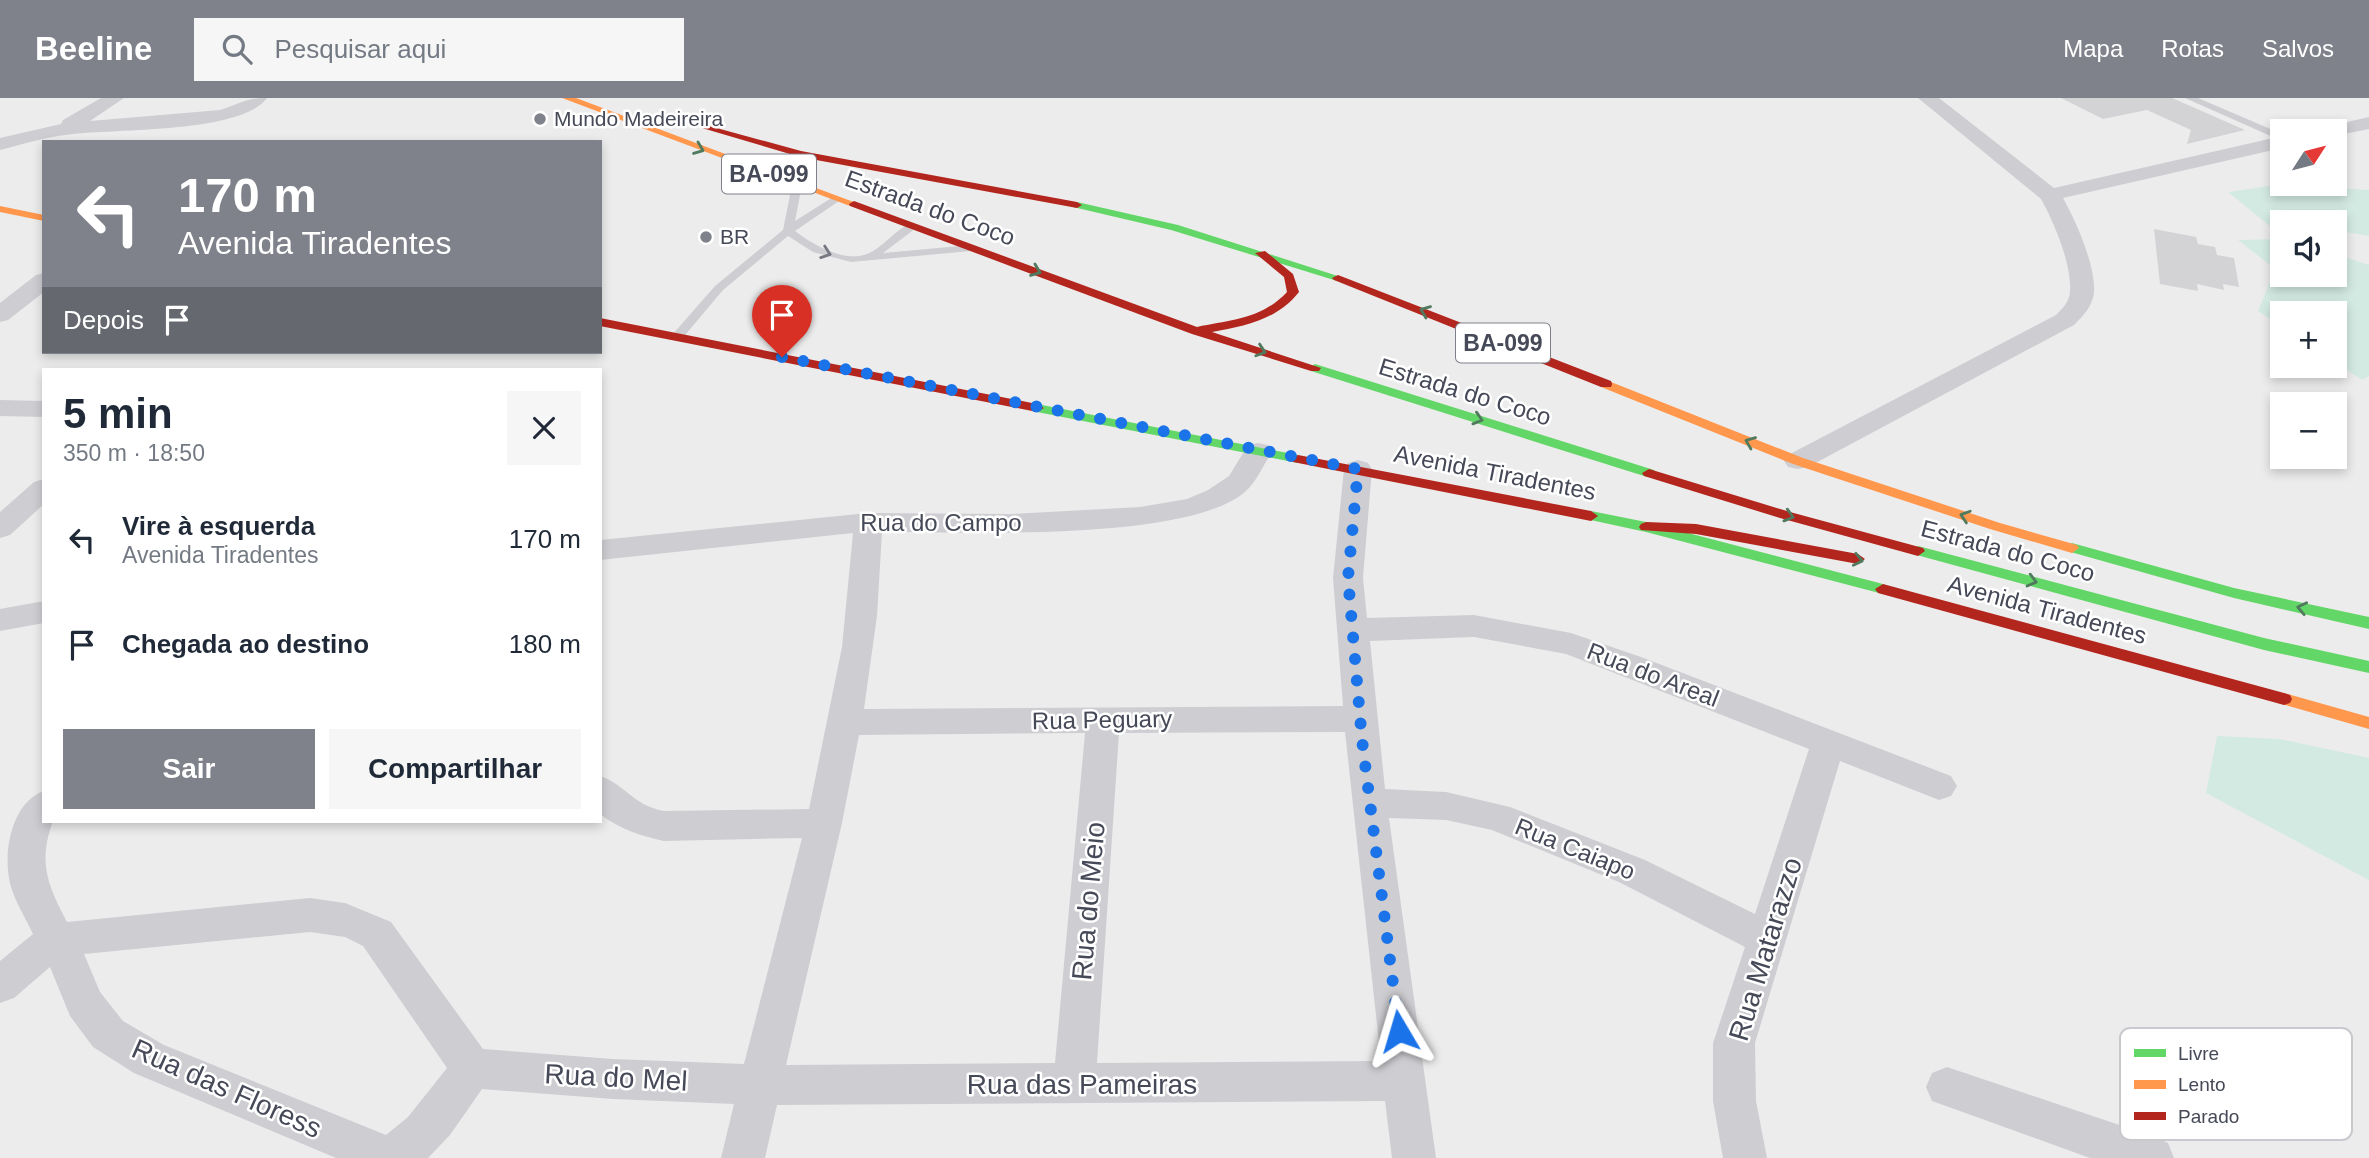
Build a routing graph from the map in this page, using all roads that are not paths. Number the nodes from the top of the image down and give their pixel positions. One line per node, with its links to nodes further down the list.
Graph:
1 (115, 98): 9 (street)
2 (258, 98): 9 (street)
3 (566, 98): 13 (main road, Estrada do Coco / BA-099, one-way to 13)
4 (1927, 98): 14 (street)
5 (2190, 98): 10 (lane)
6 (685, 119): 21 (main road, Estrada do Coco / BA-099)
7 (2369, 123): 8 (street)
8 (2347, 128)
9 (60, 130): 12 (street)
10 (2270, 135)
11 (2270, 143): 14 (street)
12 (0, 144)
13 (797, 184): 15 (main road, Estrada do Coco / BA-099); 19 (lane)
14 (2050, 195): 31 (street)
15 (837, 199): 18 (main road, Estrada do Coco / BA-099); 19 (lane)
16 (4, 213): 17 (main road)
17 (42, 218)
18 (912, 226): 20 (main road, Estrada do Coco / BA-099); 22 (lane)
19 (788, 231): 22 (lane, one-way to 22); 27 (lane)
20 (972, 248): 22 (lane); 26 (main road, Estrada do Coco / BA-099, one-way to 26)
21 (1260, 252): 26 (main road); 31 (main road, Estrada do Coco / BA-099, one-way to 21)
22 (870, 257)
23 (42, 282): 24 (street)
24 (0, 315)
25 (602, 323): 27 (main road, Avenida Tiradentes)
26 (1196, 331): 40 (main road, Estrada do Coco / BA-099, one-way to 40)
27 (677, 337): 30 (main road, Avenida Tiradentes)
28 (0, 408): 29 (street)
29 (42, 409)
30 (1258, 451): 32 (main road, Avenida Tiradentes); 34 (street, Rua do Campo)
31 (1798, 461): 43 (main road, Estrada do Coco / BA-099, one-way to 31)
32 (1358, 469): 36 (main road, Avenida Tiradentes); 44 (street)
33 (42, 490): 35 (street)
34 (868, 522): 37 (street, Rua do Campo); 48 (street)
35 (0, 527)
36 (1646, 527): 38 (main road, one-way to 38); 49 (main road, Avenida Tiradentes)
37 (602, 550)
38 (1872, 562)
39 (1929, 570): 40 (main road)
40 (1991, 570): 45 (main road, Estrada do Coco / BA-099, one-way to 45)
41 (42, 612): 42 (street)
42 (0, 620)
43 (2369, 623)
44 (1354, 630): 47 (street); 50 (street, Rua do Areal)
45 (2369, 667)
46 (1103, 719): 47 (street, Rua Peguary); 48 (street, Rua Peguary); 61 (street, Rua do Meio)
47 (1360, 719): 53 (street)
48 (845, 722): 55 (street)
49 (2369, 723)
50 (1828, 744): 51 (street, Rua do Areal); 56 (street, Rua Matarazzo)
51 (1939, 786)
52 (602, 792): 55 (street)
53 (1370, 803): 56 (street, Rua Caiapo); 60 (street)
54 (42, 808): 57 (street, Rua das Floress)
55 (824, 823): 62 (street)
56 (1767, 939): 67 (street, Rua Matarazzo)
57 (54, 940): 58 (street); 59 (street); 64 (street, Rua das Floress)
58 (0, 985)
59 (472, 1068): 62 (street, Rua do Mel); 64 (street)
60 (1405, 1081): 61 (street, Rua das Pameiras); 66 (street)
61 (1073, 1083): 62 (street, Rua das Pameiras)
62 (760, 1085): 65 (street)
63 (1947, 1087): 68 (street)
64 (400, 1154)
65 (743, 1158)
66 (1414, 1158)
67 (1745, 1158)
68 (2152, 1158)

